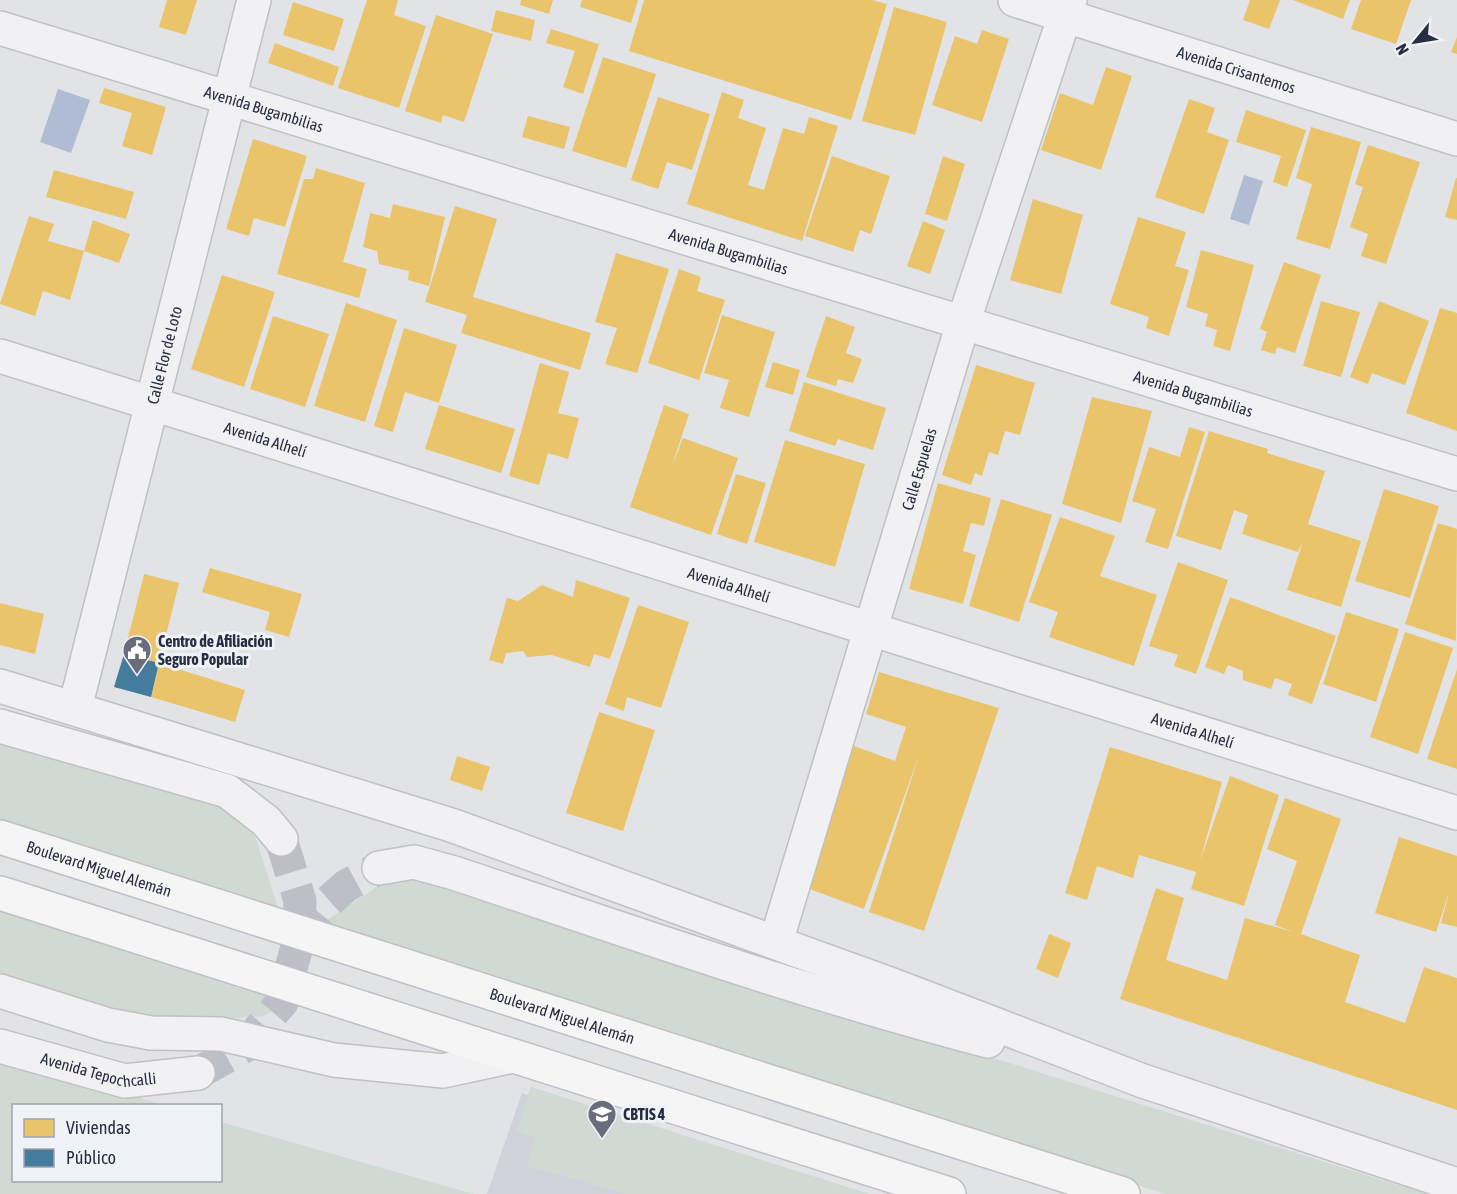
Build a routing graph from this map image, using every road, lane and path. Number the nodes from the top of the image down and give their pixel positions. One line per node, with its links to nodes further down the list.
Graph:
1 (254, 0): 5 (street, Calle Flor de Loto)
2 (1015, 0): 3 (street, Avenida Crisantemos)
3 (1068, 8): 6 (street, Avenida Crisantemos); 7 (street, Calle Espuelas)
4 (0, 27): 5 (street, Avenida Bugambilias)
5 (229, 98): 7 (street, Avenida Bugambilias); 9 (street, Calle Flor de Loto)
6 (1457, 139)
7 (963, 322): 10 (street, Avenida Bugambilias); 11 (street, Calle Espuelas)
8 (0, 356): 9 (street, Avenida Alhelí)
9 (152, 404): 11 (street, Avenida Alhelí); 13 (street, Calle Flor de Loto)
10 (1457, 474)
11 (871, 628): 15 (street, Avenida Alhelí); 20 (street, Calle Espuelas)
12 (0, 686): 13 (street)
13 (75, 708): 20 (street)
14 (0, 726): 17 (street)
15 (1457, 813)
16 (0, 837): 28 (main road, Boulevard Miguel Alemán)
17 (281, 839)
18 (379, 868): 25 (street)
19 (0, 893): 23 (main road)
20 (776, 942): 25 (street)
21 (0, 991): 23 (street)
22 (0, 1046): 24 (street, Avenida Tepochcalli)
23 (513, 1056): 27 (main road)
24 (198, 1073)
25 (1143, 1081): 26 (street)
26 (1457, 1185)
27 (949, 1194)
28 (1124, 1194)

